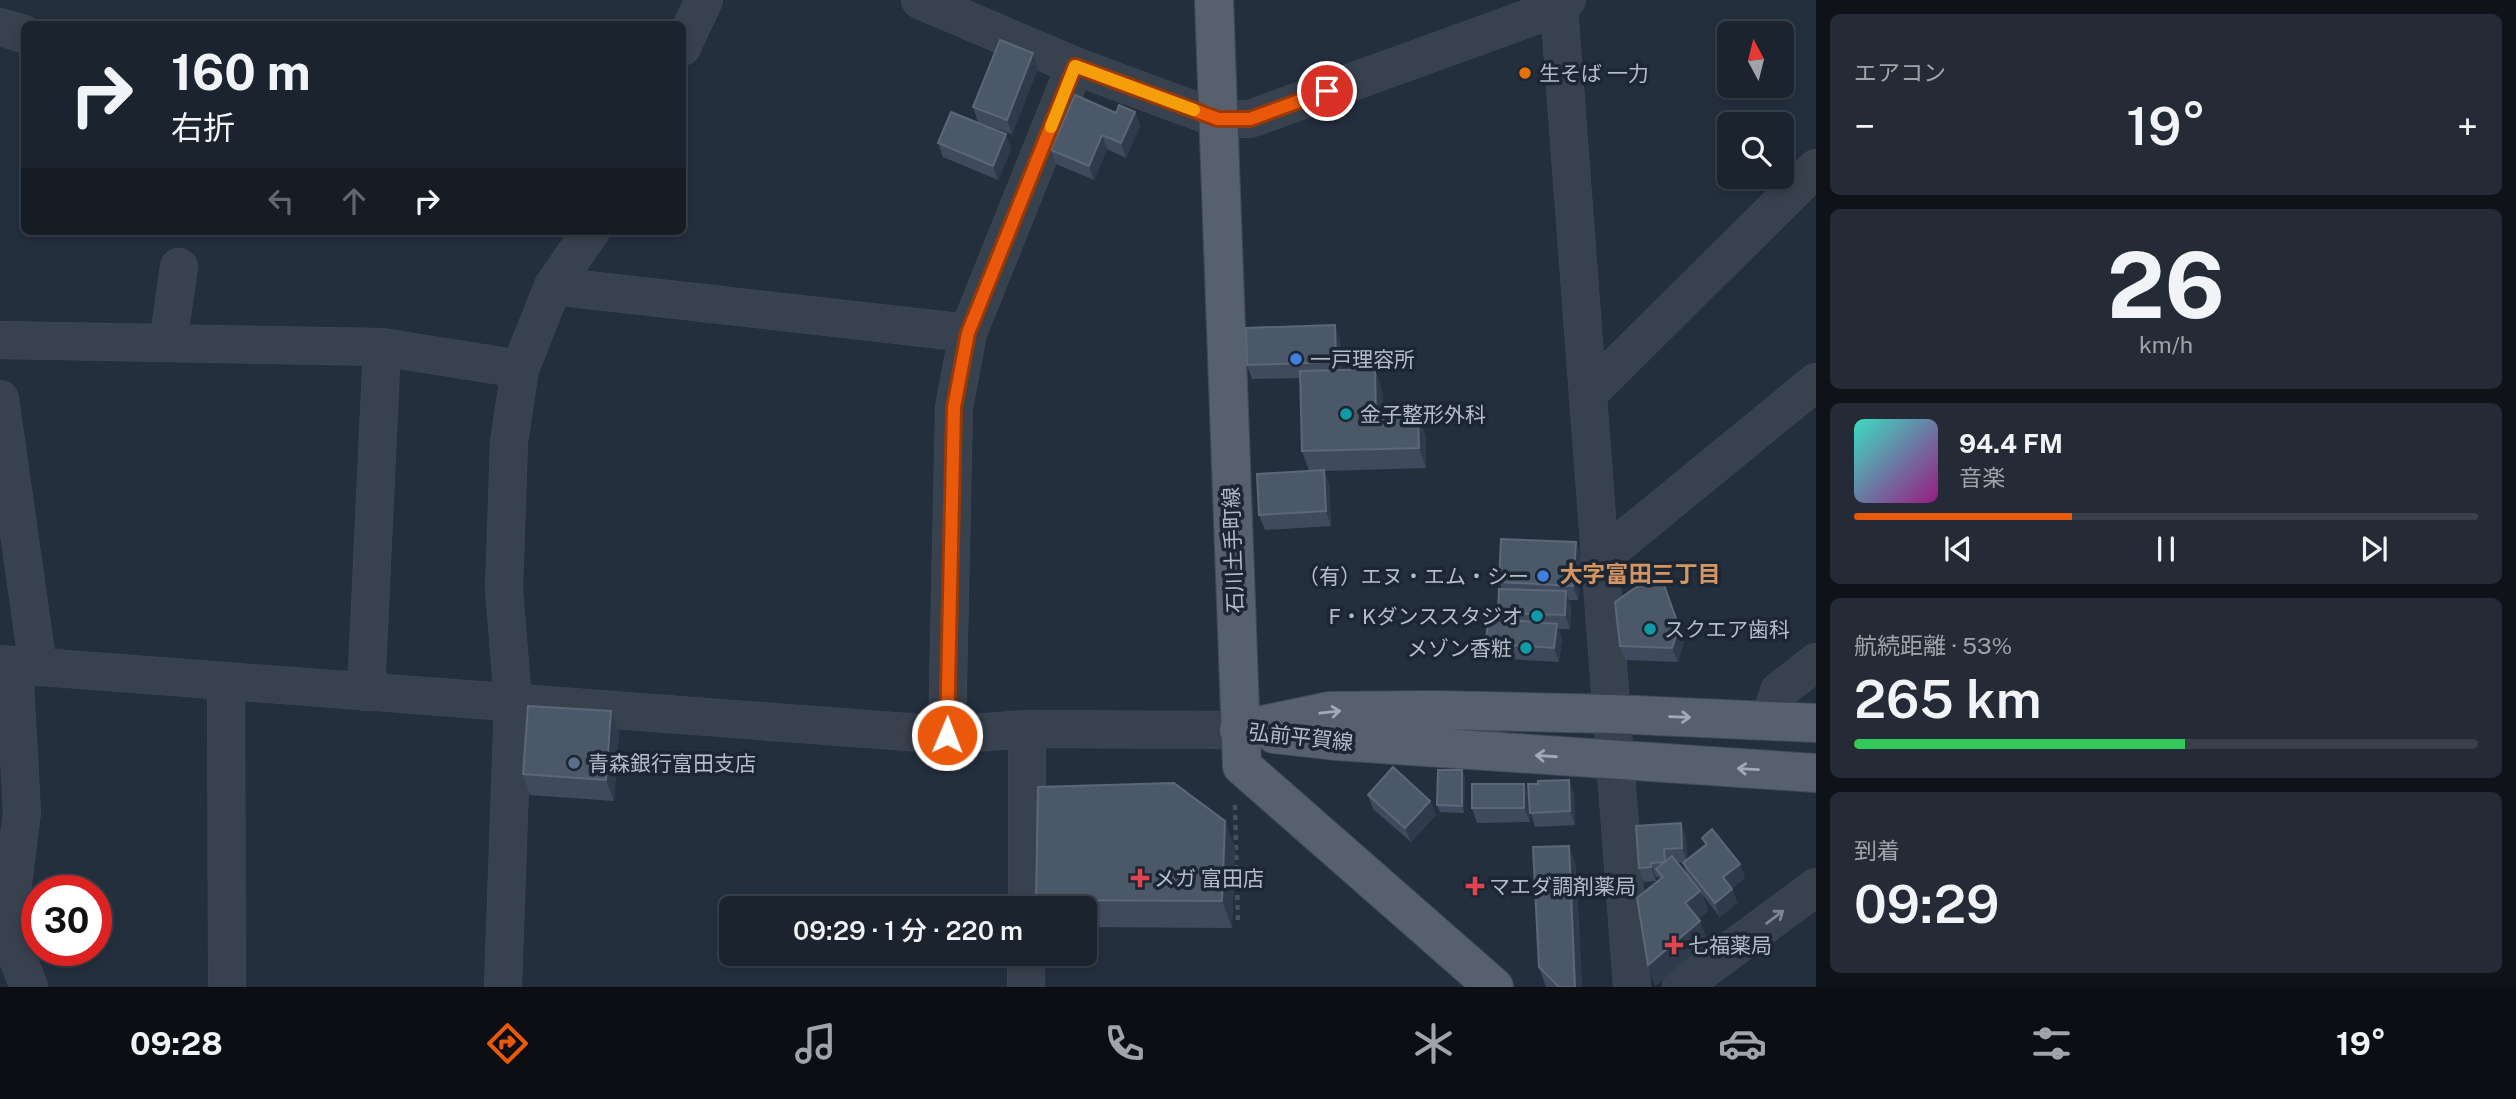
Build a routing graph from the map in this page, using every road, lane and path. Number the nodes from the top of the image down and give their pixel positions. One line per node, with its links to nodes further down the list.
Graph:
1 (704, 0): 7 (street)
2 (920, 0): 8 (street)
3 (1214, 0): 9 (main road, 石川土手町線)
4 (1563, 4): 9 (street); 20 (street)
5 (0, 27): 6 (street)
6 (21, 33)
7 (686, 38)
8 (1075, 66): 9 (street); 14 (street)
9 (1218, 119): 33 (main road, 石川土手町線)
10 (1816, 168): 20 (street)
11 (588, 235): 13 (street)
12 (179, 267): 16 (street)
13 (553, 286): 14 (street); 18 (street)
14 (968, 333): 34 (street)
15 (0, 340): 16 (street)
16 (168, 343): 17 (street)
17 (382, 347): 18 (street); 27 (street)
18 (520, 369): 28 (street)
19 (1816, 382): 23 (street)
20 (1589, 393): 23 (street)
21 (0, 399): 22 (street)
22 (7, 511): 25 (street)
23 (1601, 558): 29 (street)
24 (1816, 662): 30 (street)
25 (17, 665): 26 (street); 39 (street)
26 (226, 682): 27 (street); 44 (street)
27 (366, 692): 28 (street)
28 (513, 701): 34 (street); 45 (street)
29 (1612, 714): 30 (main road, 弘前平賀線, one-way to 30); 33 (main road, 弘前平賀線, one-way to 29); 35 (street)
30 (1769, 721): 31 (main road, 弘前平賀線)
31 (1816, 723)
32 (1027, 729): 33 (street); 34 (street); 40 (street)
33 (1239, 730): 35 (main road, 弘前平賀線, one-way to 33); 47 (main road, 石川土手町線)
34 (947, 735)
35 (1615, 760): 36 (main road, 弘前平賀線, one-way to 35); 48 (street)
36 (1816, 773)
37 (1234, 801): 41 (path)
38 (1816, 887): 49 (street, one-way to 38)
39 (6, 891): 43 (street)
40 (1027, 896)
41 (1238, 925)
42 (1026, 966): 46 (street)
43 (29, 987)
44 (227, 987)
45 (503, 987)
46 (1026, 987)
47 (1494, 987)
48 (1632, 987)
49 (1681, 987)

